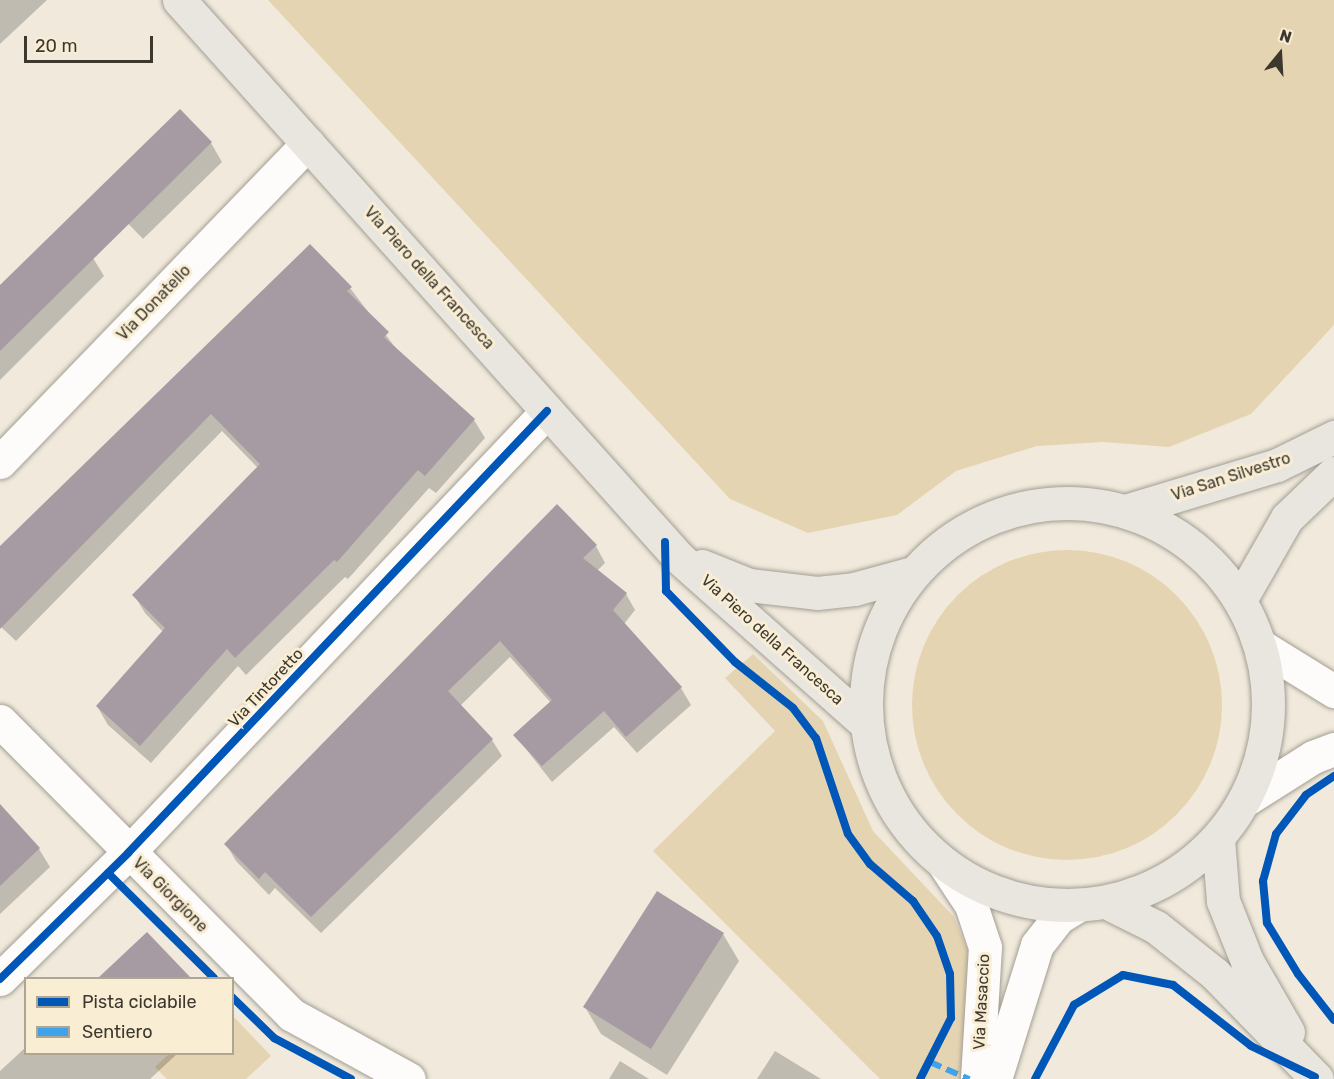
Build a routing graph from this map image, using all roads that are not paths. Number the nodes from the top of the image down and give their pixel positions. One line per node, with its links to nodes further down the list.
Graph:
1 (179, 0): 2 (main road, Via Piero della Francesca)
2 (308, 143): 3 (main road, Via Piero della Francesca); 5 (street, Via Donatello)
3 (547, 411): 8 (main road, Via Piero della Francesca); 18 (street, Via Tintoretto)
4 (1334, 437): 7 (main road, Via San Silvestro)
5 (0, 462)
6 (1334, 473): 10 (main road)
7 (1125, 511): 9 (main road); 10 (main road)
8 (678, 557): 9 (main road, Via Piero della Francesca); 14 (main road, Via Piero della Francesca)
9 (913, 573): 14 (main road)
10 (1240, 600): 11 (main road)
11 (1261, 646): 12 (street); 16 (main road)
12 (1334, 691)
13 (0, 721): 18 (street, Via Giorgione)
14 (866, 723): 19 (main road)
15 (1334, 749): 16 (street)
16 (1245, 800): 17 (main road)
17 (1218, 839): 20 (main road); 22 (main road)
18 (128, 853): 21 (street, Via Tintoretto); 23 (street, Via Giorgione)
19 (944, 864): 20 (main road); 24 (street, Via Masaccio)
20 (1092, 904): 22 (main road); 25 (street, Via Masaccio)
21 (0, 979)
22 (1316, 1078)
23 (409, 1079)
24 (977, 1079)
25 (995, 1079)

